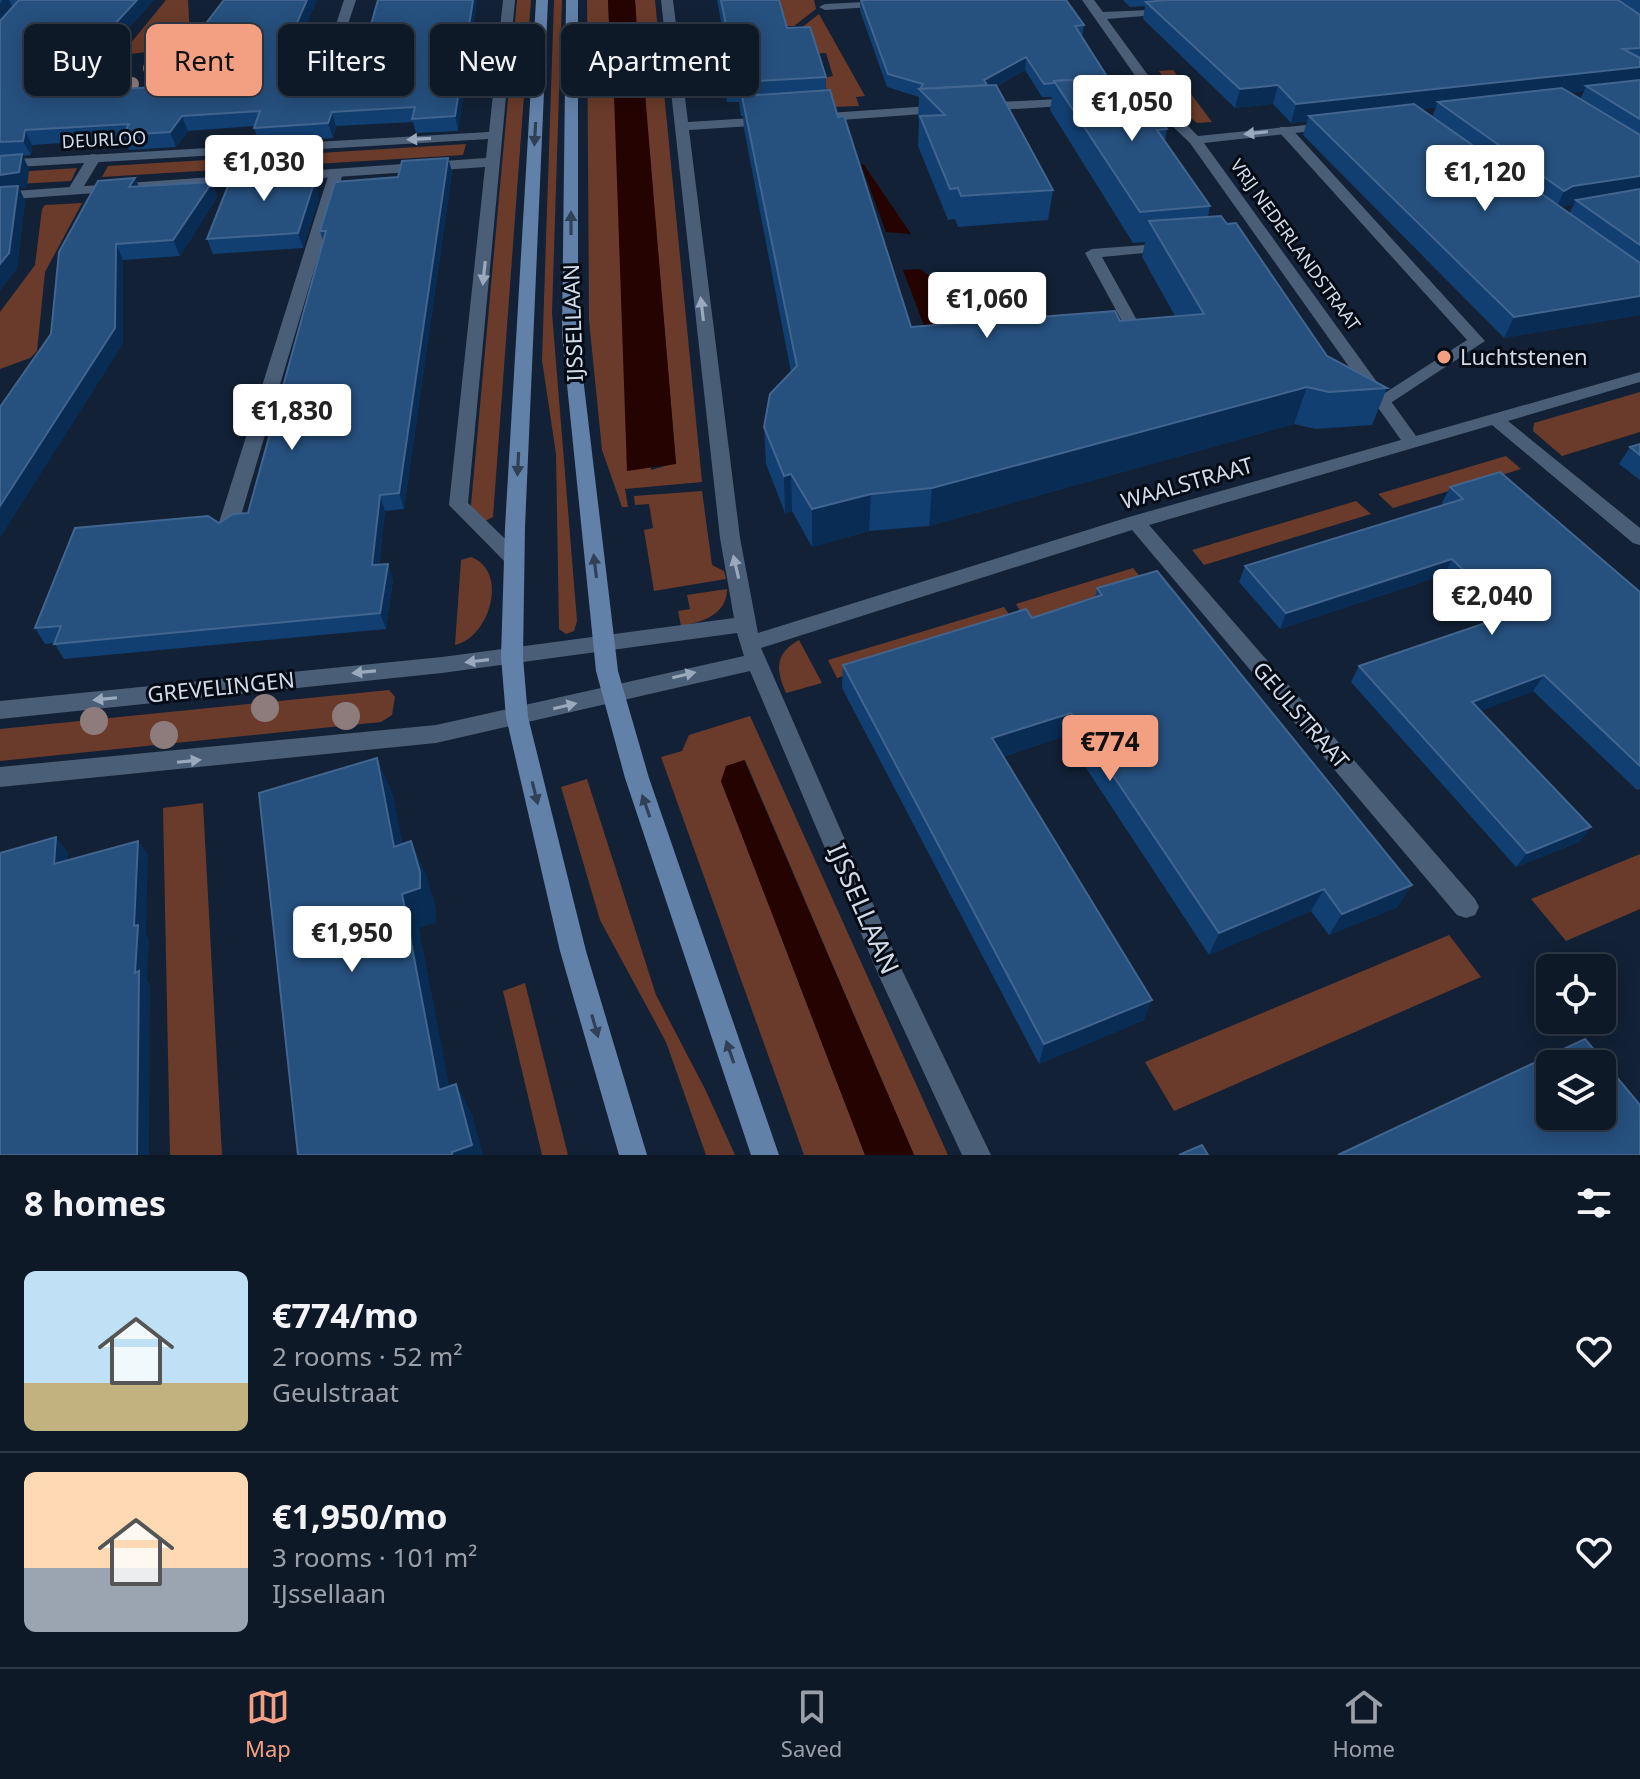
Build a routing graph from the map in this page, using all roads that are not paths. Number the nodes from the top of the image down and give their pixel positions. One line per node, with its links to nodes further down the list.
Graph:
1 (350, 0): 11 (street)
2 (509, 0): 18 (street)
3 (542, 0): 35 (main road, IJSSELLAAN, one-way to 35)
4 (572, 0): 37 (main road, IJSSELLAAN, one-way to 4)
5 (667, 0): 16 (street, IJSSELLAAN)
6 (1088, 0): 10 (street, VRIJ NEDERLANDSTRAAT)
7 (896, 3): 8 (street)
8 (825, 7)
9 (1176, 10): 10 (street)
10 (1099, 16): 19 (street, VRIJ NEDERLANDSTRAAT)
11 (342, 24)
12 (1087, 101): 13 (street)
13 (971, 108)
14 (956, 109): 16 (street)
15 (1343, 124): 17 (street)
16 (682, 126): 36 (street, IJSSELLAAN, one-way to 16)
17 (1285, 130): 19 (street, one-way to 19); 29 (street)
18 (497, 135): 20 (street, DEURLOO, one-way to 20); 21 (street)
19 (1195, 140): 29 (street, VRIJ NEDERLANDSTRAAT)
20 (94, 158): 22 (street, DEURLOO); 24 (street)
21 (494, 162): 23 (street); 35 (street, one-way to 35)
22 (0, 164)
23 (336, 173): 24 (street); 33 (street)
24 (74, 191): 25 (street)
25 (0, 196)
26 (1187, 245): 27 (street)
27 (1142, 346)
28 (1640, 377): 30 (street, WAALSTRAAT)
29 (1383, 400): 31 (street, VRIJ NEDERLANDSTRAAT)
30 (1495, 419): 31 (street, WAALSTRAAT); 34 (street)
31 (1413, 444): 32 (street, WAALSTRAAT)
32 (1136, 522): 36 (street, WAALSTRAAT); 43 (street, GEULSTRAAT)
33 (227, 529)
34 (1640, 538)
35 (514, 559): 38 (main road, IJSSELLAAN)
36 (751, 643): 37 (street); 39 (street, one-way to 36); 46 (street, IJSSELLAAN)
37 (603, 644): 38 (street); 39 (main road, IJSSELLAAN)
38 (512, 657): 40 (street, GREVELINGEN, one-way to 40); 41 (main road, IJSSELLAAN)
39 (613, 695): 41 (street, one-way to 39); 45 (main road, IJSSELLAAN, one-way to 39)
40 (0, 710)
41 (517, 717): 42 (street, one-way to 41); 44 (main road, IJSSELLAAN, one-way to 44)
42 (0, 777)
43 (1466, 907)
44 (633, 1155)
45 (765, 1155)
46 (977, 1155)

